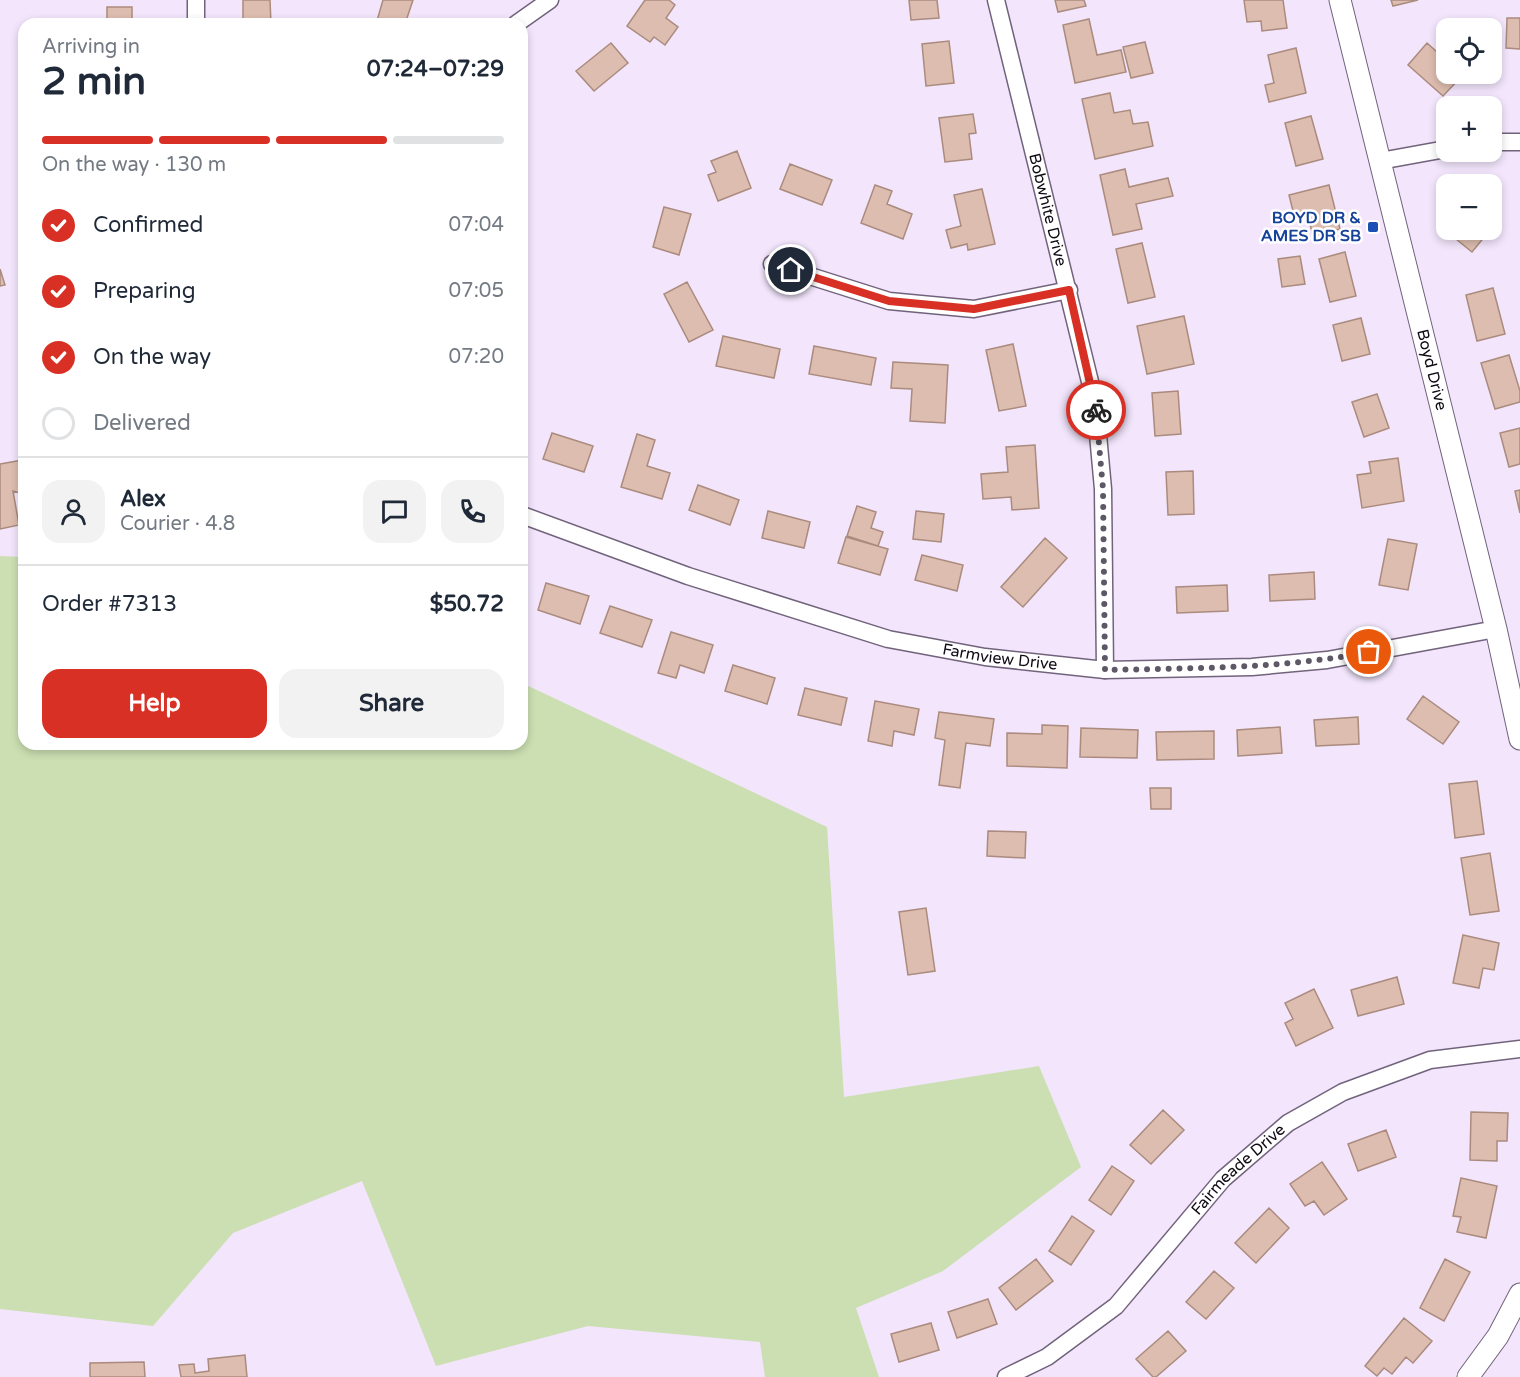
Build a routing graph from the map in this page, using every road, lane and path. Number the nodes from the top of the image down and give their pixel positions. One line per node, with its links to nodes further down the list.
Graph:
1 (196, 0): 5 (street)
2 (550, 0): 6 (street)
3 (996, 0): 12 (street, Bobwhite Drive)
4 (1340, 0): 10 (street, Boyd Drive)
5 (196, 18)
6 (524, 18)
7 (1502, 142): 8 (street)
8 (1520, 142)
9 (1436, 151): 10 (street)
10 (1380, 161): 14 (street, Boyd Drive)
11 (772, 264): 12 (street)
12 (1069, 290): 15 (street, Bobwhite Drive)
13 (528, 516): 15 (street, Farmview Drive)
14 (1496, 629): 15 (street, Farmview Drive); 16 (street, Boyd Drive)
15 (1105, 670)
16 (1520, 739)
17 (1520, 1049): 19 (street, Fairmeade Drive)
18 (1520, 1294): 20 (street)
19 (1006, 1377)
20 (1468, 1377)

